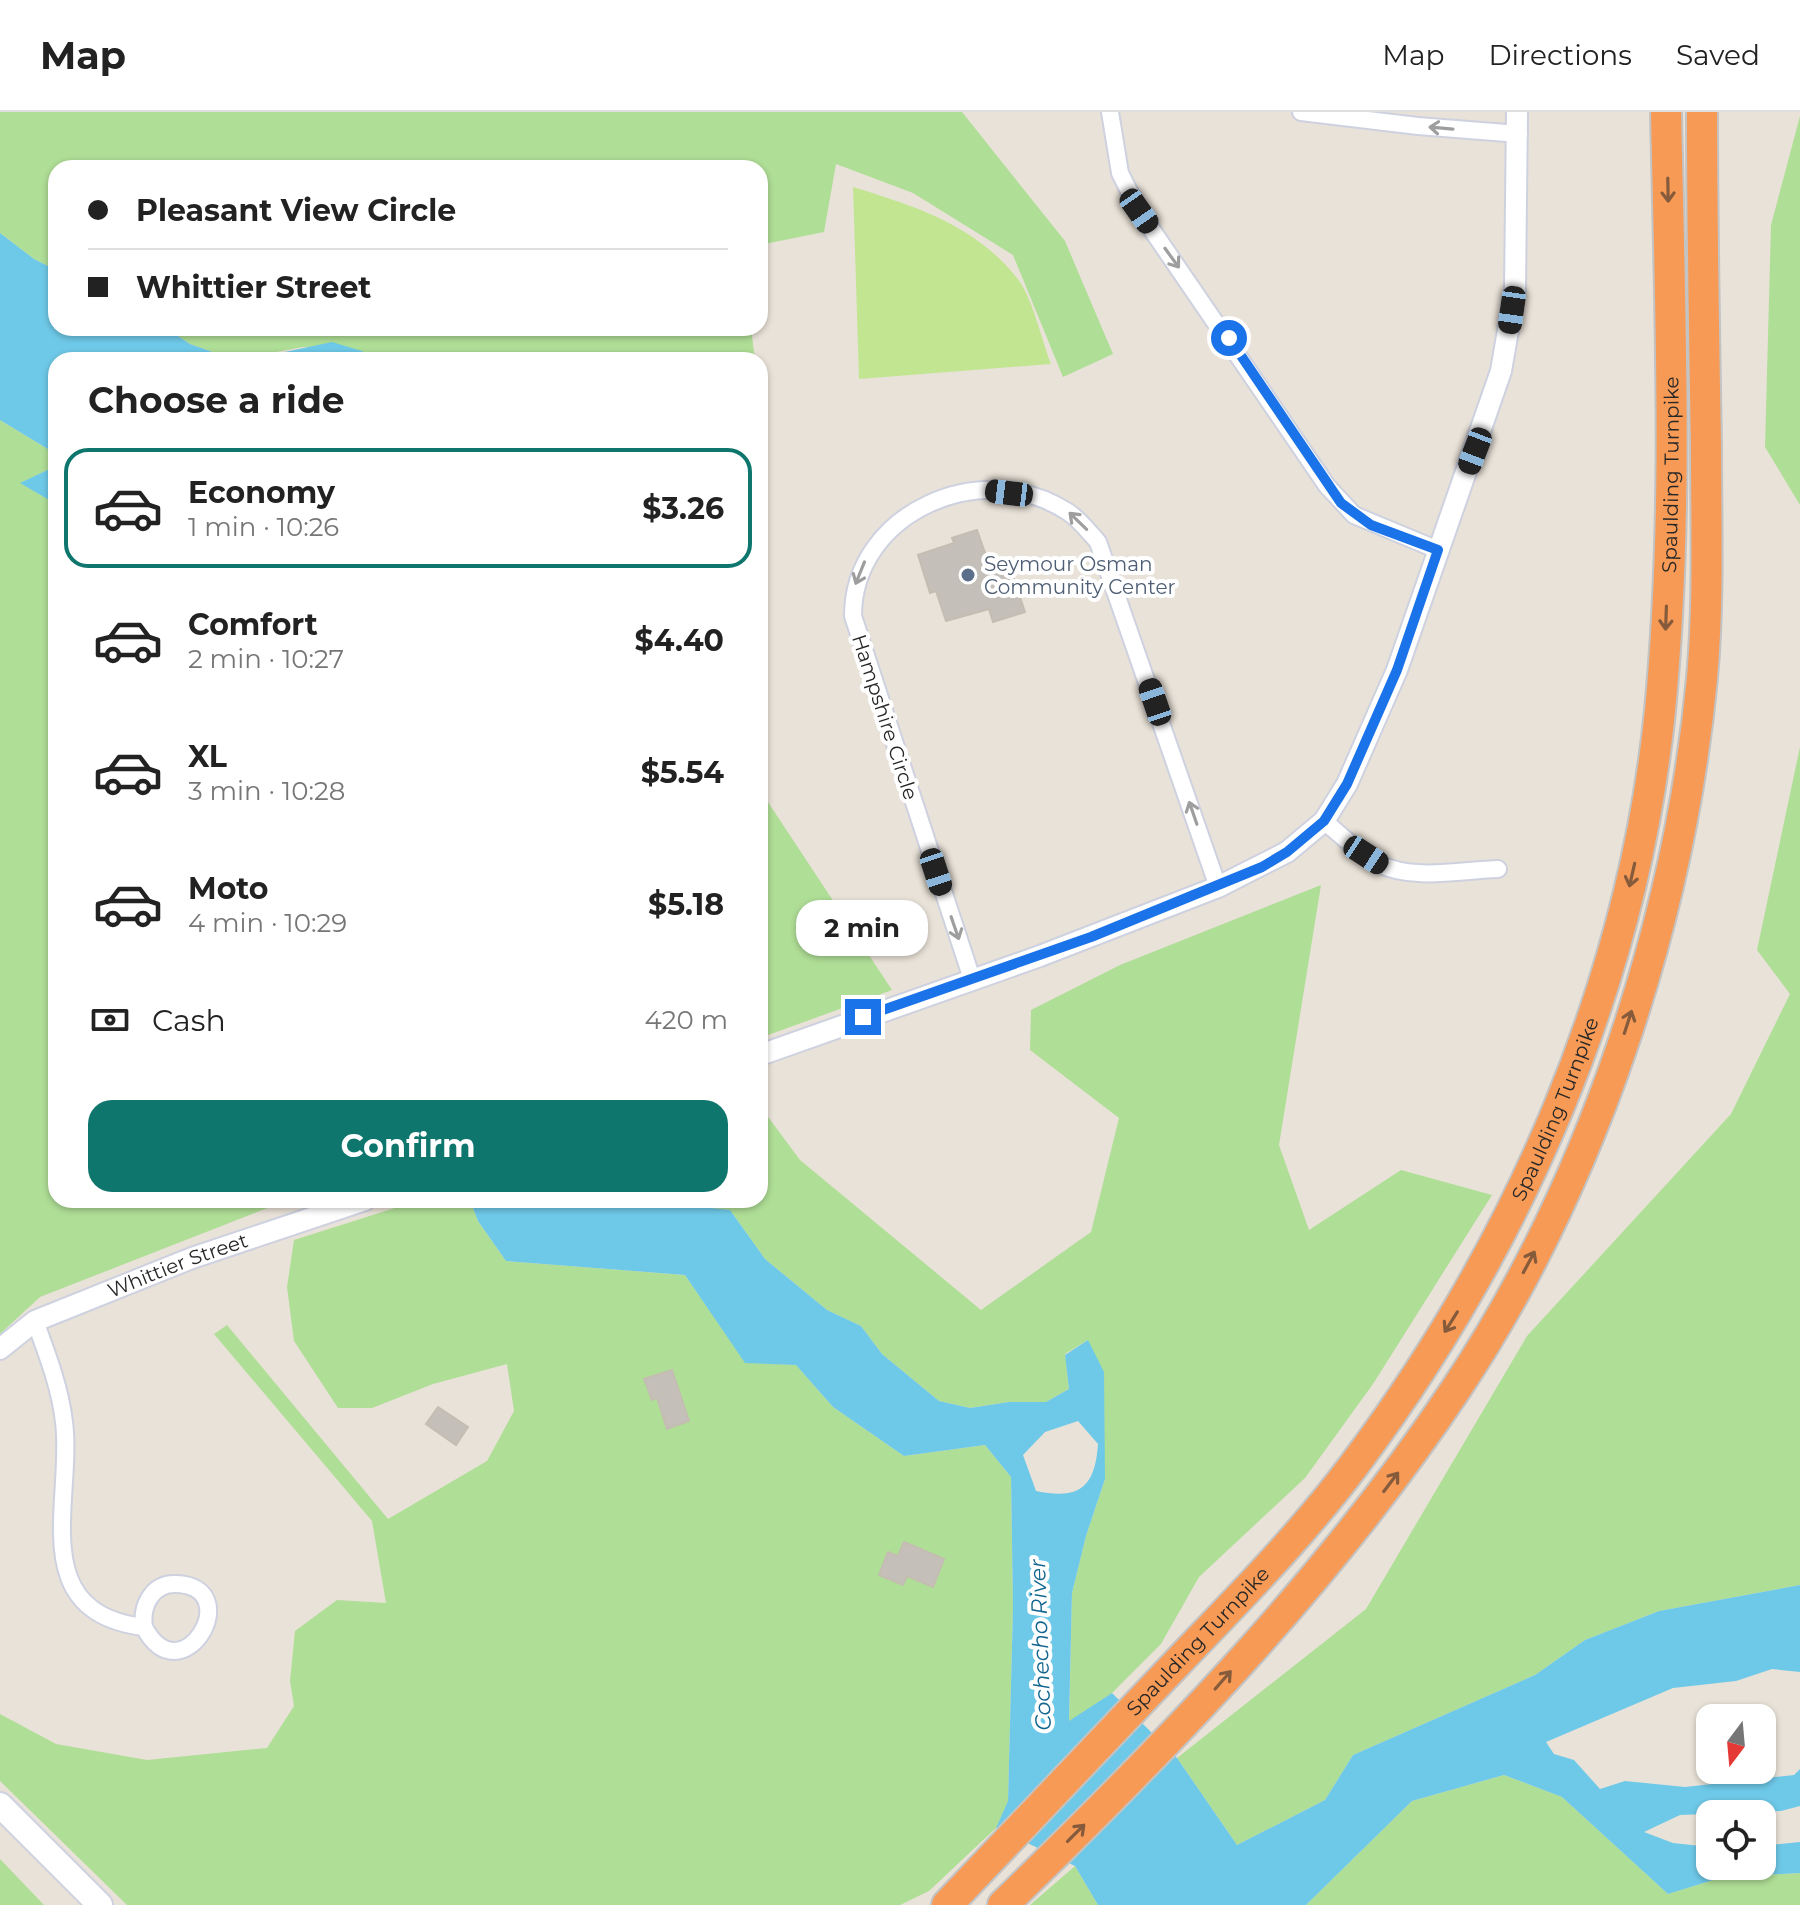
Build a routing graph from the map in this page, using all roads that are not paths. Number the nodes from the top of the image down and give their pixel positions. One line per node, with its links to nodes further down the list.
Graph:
1 (1110, 112): 7 (street, one-way to 7)
2 (1301, 112): 6 (street, one-way to 2)
3 (1517, 112): 6 (street)
4 (1666, 112): 20 (highway, Spaulding Turnpike, one-way to 20)
5 (1702, 112): 18 (highway, Spaulding Turnpike, one-way to 5)
6 (1519, 134): 7 (street)
7 (1438, 550): 8 (street)
8 (1324, 821): 9 (street); 10 (street)
9 (1498, 869)
10 (1218, 887): 11 (street); 11 (street, Hampshire Circle, one-way to 11)
11 (972, 979): 12 (street)
12 (768, 1052)
13 (341, 1208): 14 (street, Whittier Street)
14 (35, 1321): 15 (street, Whittier Street); 16 (street)
15 (0, 1349)
16 (144, 1627): 16 (street)
17 (0, 1805): 19 (main road)
18 (1012, 1896)
19 (100, 1905)
20 (947, 1905)

